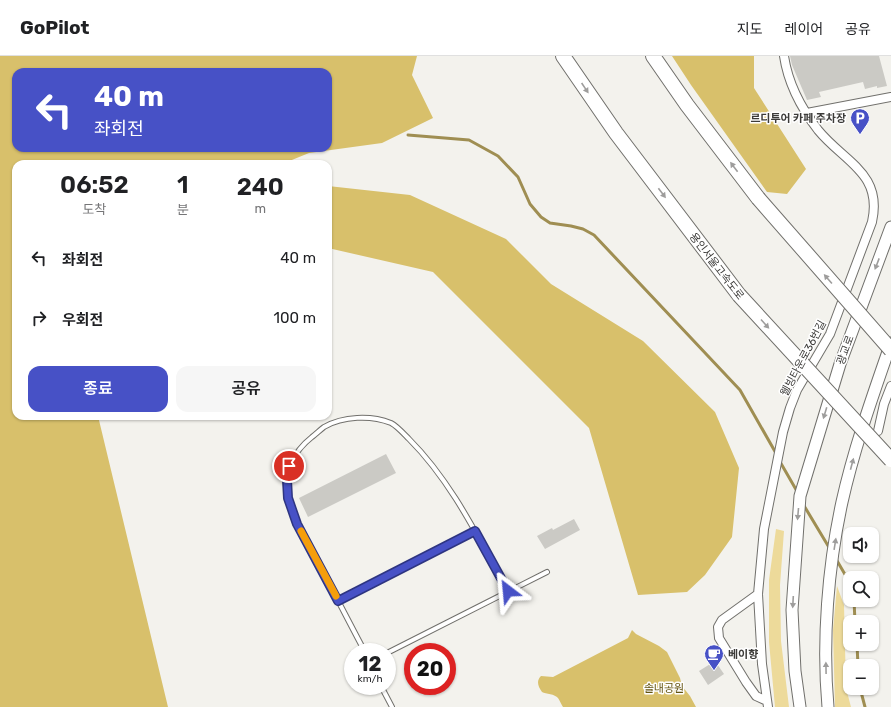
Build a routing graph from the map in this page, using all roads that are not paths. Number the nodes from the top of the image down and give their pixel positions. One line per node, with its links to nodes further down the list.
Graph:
1 (563, 56): 11 (highway, 용인서울고속도로, one-way to 11, bridge)
2 (653, 56): 8 (highway, one-way to 2, bridge)
3 (784, 56): 5 (street, 웰빙타운로36번길)
4 (891, 97): 5 (street)
5 (806, 113): 15 (street, 웰빙타운로36번길)
6 (891, 227): 22 (main road, 광교로, one-way to 22)
7 (891, 343): 23 (main road, one-way to 7)
8 (891, 350)
9 (891, 386): 10 (street)
10 (878, 431)
11 (891, 460)
12 (475, 531): 14 (lane); 16 (lane); 16 (lane)
13 (547, 572): 14 (lane)
14 (508, 591): 18 (lane)
15 (758, 594): 20 (street, 웰빙타운로36번길); 20 (street, 웰빙타운로36번길)
16 (338, 601): 17 (lane)
17 (360, 643)
18 (396, 648)
19 (386, 695): 21 (lane)
20 (768, 704)
21 (392, 707)
22 (800, 707)
23 (828, 707)

